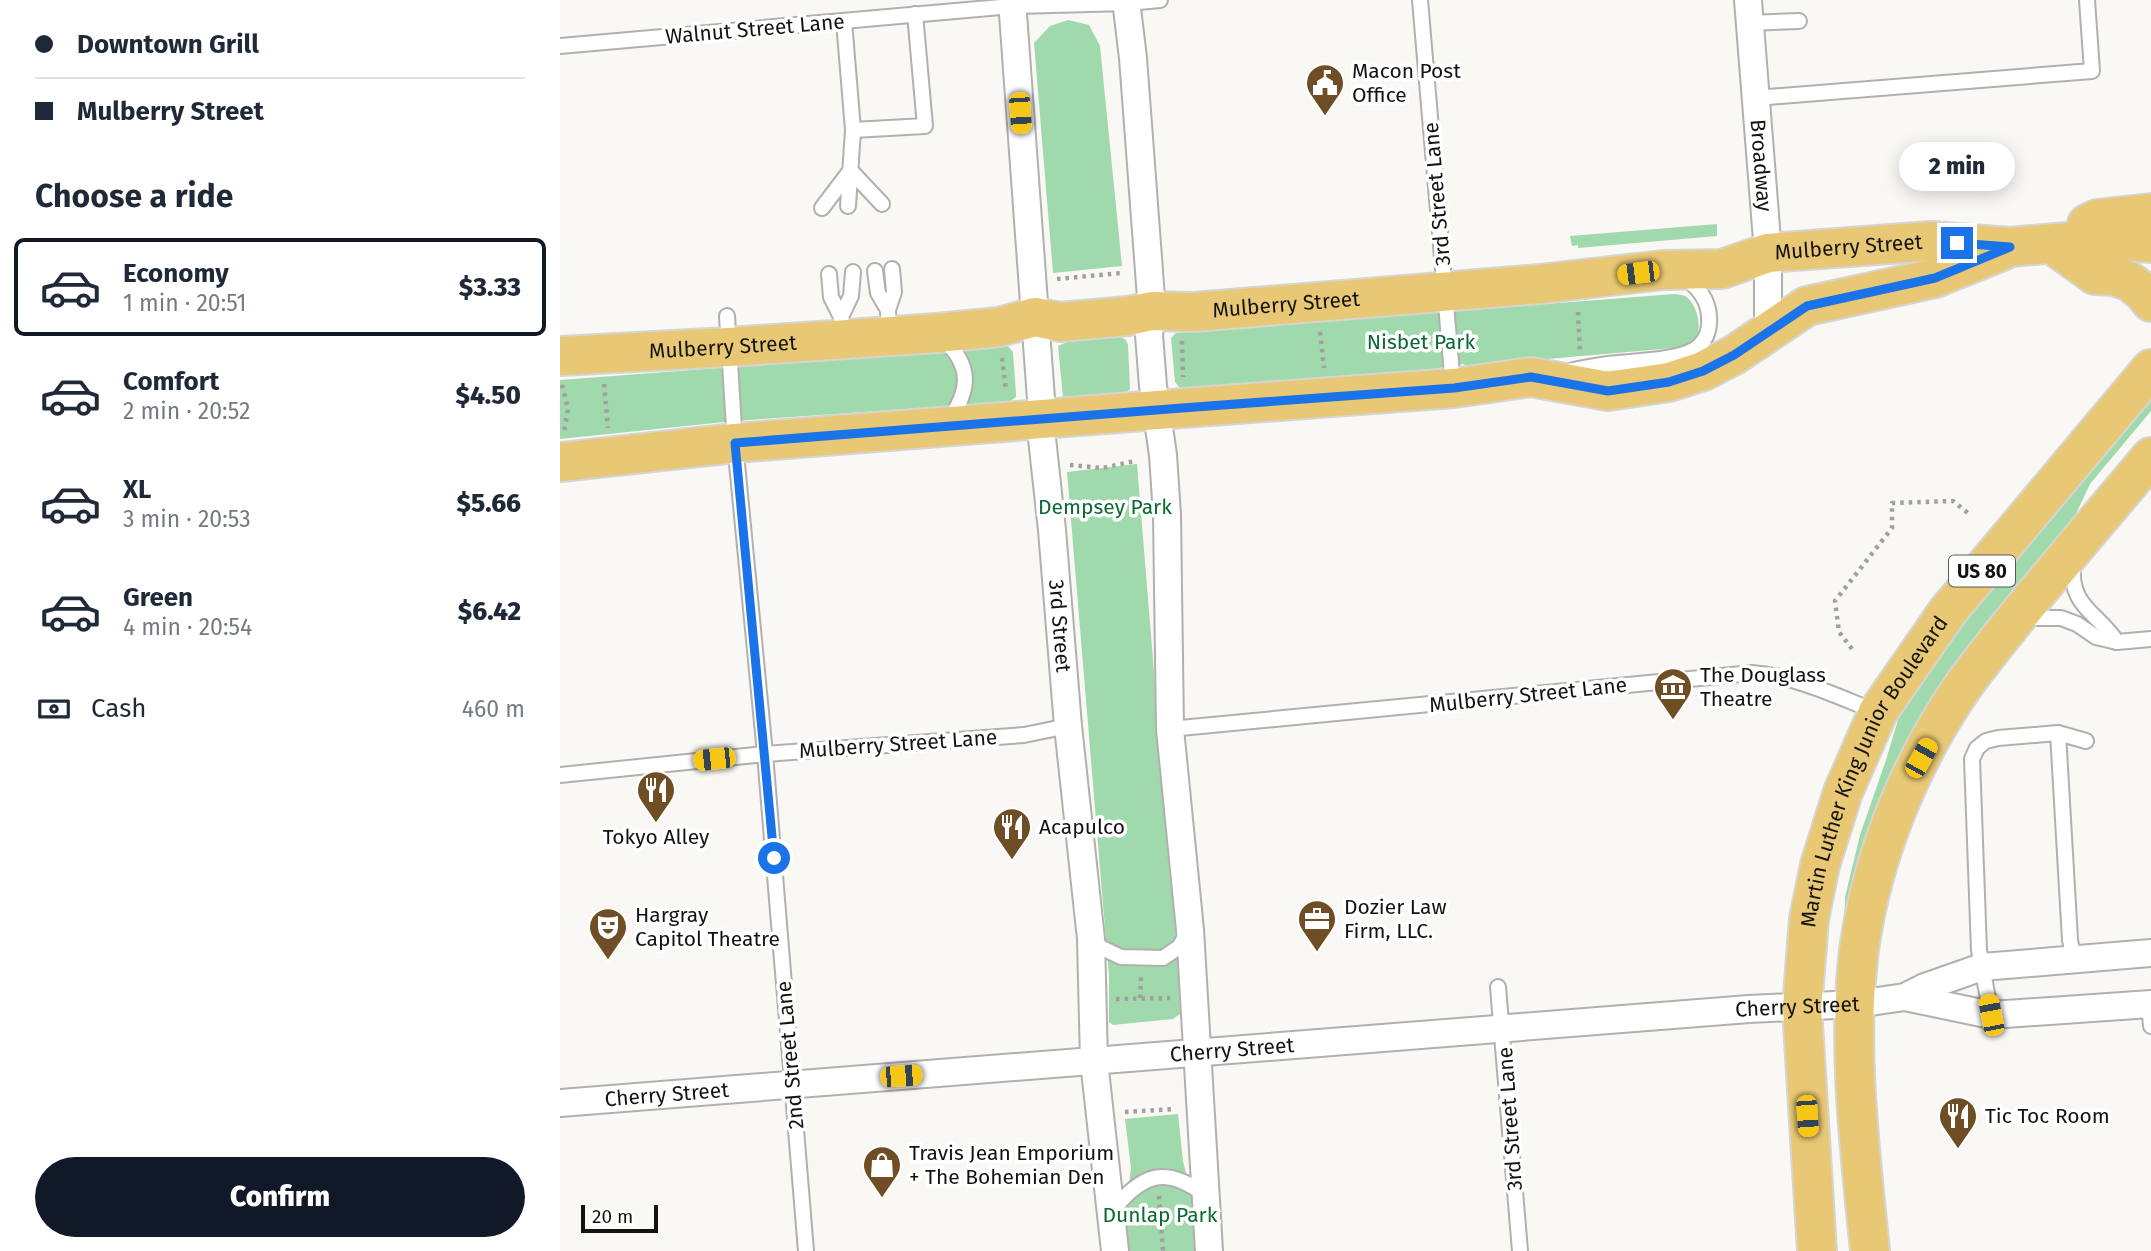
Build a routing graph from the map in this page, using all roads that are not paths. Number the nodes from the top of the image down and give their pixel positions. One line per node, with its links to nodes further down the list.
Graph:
1 (1160, 0): 4 (lane, Walnut Street Lane)
2 (1420, 0): 27 (lane, 3rd Street Lane)
3 (2087, 0): 11 (lane)
4 (1126, 2): 5 (lane, Walnut Street Lane); 29 (street)
5 (1012, 3): 7 (lane, Walnut Street Lane); 30 (street, 3rd Street)
6 (1749, 11): 9 (lane); 11 (street, Broadway)
7 (915, 15): 8 (lane, Walnut Street Lane); 12 (lane)
8 (844, 21): 10 (lane, Walnut Street Lane); 12 (lane)
9 (1799, 21)
10 (560, 46)
11 (1756, 99): 21 (street, Broadway)
12 (853, 130): 13 (lane)
13 (850, 170): 14 (lane); 15 (lane); 16 (lane)
14 (874, 204)
15 (848, 205)
16 (827, 208)
17 (2151, 213): 19 (main road)
18 (2151, 243): 19 (main road, Mulberry Street)
19 (2052, 244): 20 (main road, Mulberry Street); 28 (main road)
20 (2010, 247): 21 (main road, Mulberry Street); 34 (main road, Mulberry Street)
21 (1768, 253): 23 (main road, Mulberry Street); 34 (street, Broadway)
22 (892, 269): 31 (lane)
23 (1663, 270): 27 (main road, Mulberry Street); 38 (lane)
24 (874, 271): 31 (lane)
25 (853, 272): 32 (lane)
26 (833, 274): 32 (lane)
27 (1445, 291): 29 (main road, Mulberry Street); 39 (lane, 3rd Street Lane)
28 (2151, 302)
29 (1152, 311): 30 (main road, Mulberry Street); 40 (street)
30 (1035, 317): 35 (main road, Mulberry Street); 41 (street, 3rd Street)
31 (889, 322): 32 (main road, Mulberry Street); 35 (main road, Mulberry Street)
32 (841, 328): 33 (main road, Mulberry Street)
33 (728, 332): 37 (main road, Mulberry Street); 43 (lane, 2nd Street Lane)
34 (1768, 332): 38 (main road, Mulberry Street)
35 (937, 333): 42 (lane)
36 (2151, 369): 50 (main road, Martin Luther King Junior Boulevard / US 80)
37 (561, 371)
38 (1531, 377): 39 (main road, Mulberry Street)
39 (1454, 388): 40 (main road, Mulberry Street)
40 (1170, 399): 41 (main road, Mulberry Street); 52 (street)
41 (1040, 420): 42 (main road, Mulberry Street); 51 (street, 3rd Street)
42 (944, 427): 43 (main road, Mulberry Street)
43 (735, 443): 44 (main road, Mulberry Street); 55 (lane, 2nd Street Lane)
44 (562, 447)
45 (2151, 457): 46 (main road, Martin Luther King Junior Boulevard / US 80)
46 (2075, 548): 47 (main road, Martin Luther King Junior Boulevard / US 80); 49 (lane)
47 (2016, 618): 49 (lane); 64 (main road, Martin Luther King Junior Boulevard / US 80)
48 (2151, 639): 49 (lane)
49 (2117, 642)
50 (1878, 712): 52 (lane, Mulberry Street Lane); 65 (main road, Martin Luther King Junior Boulevard / US 80)
51 (1068, 726): 55 (lane, Mulberry Street Lane); 58 (street, 3rd Street)
52 (1170, 729): 57 (street)
53 (2058, 733): 54 (lane); 60 (lane); 61 (lane)
54 (2086, 741)
55 (765, 754): 56 (lane, Mulberry Street Lane); 71 (lane, 2nd Street Lane)
56 (560, 775)
57 (1190, 930): 58 (lane); 69 (street)
58 (1091, 939): 70 (street, 3rd Street)
59 (2151, 953): 60 (street, Cherry Street)
60 (2074, 960): 61 (street, Cherry Street)
61 (1982, 967): 63 (street, Cherry Street); 67 (lane)
62 (1498, 987): 68 (lane, 3rd Street Lane)
63 (1905, 997): 64 (street, Cherry Street); 67 (street, Cherry Street)
64 (1856, 1004): 65 (street, Cherry Street); 80 (main road, Martin Luther King Junior Boulevard / US 80)
65 (1802, 1008): 68 (street, Cherry Street); 79 (main road, Martin Luther King Junior Boulevard / US 80)
66 (2150, 1011): 67 (street, Cherry Street)
67 (1991, 1015)
68 (1503, 1029): 69 (street, Cherry Street); 78 (lane, 3rd Street Lane)
69 (1198, 1054): 70 (street, Cherry Street); 73 (street)
70 (1094, 1061): 71 (street, Cherry Street); 74 (street, 3rd Street)
71 (791, 1084): 72 (street, Cherry Street); 75 (lane, 2nd Street Lane)
72 (560, 1103)
73 (1205, 1195): 74 (lane); 77 (street)
74 (1112, 1211): 76 (street, 3rd Street)
75 (806, 1251)
76 (1115, 1251)
77 (1209, 1251)
78 (1520, 1251)
79 (1817, 1251)
80 (1870, 1251)

